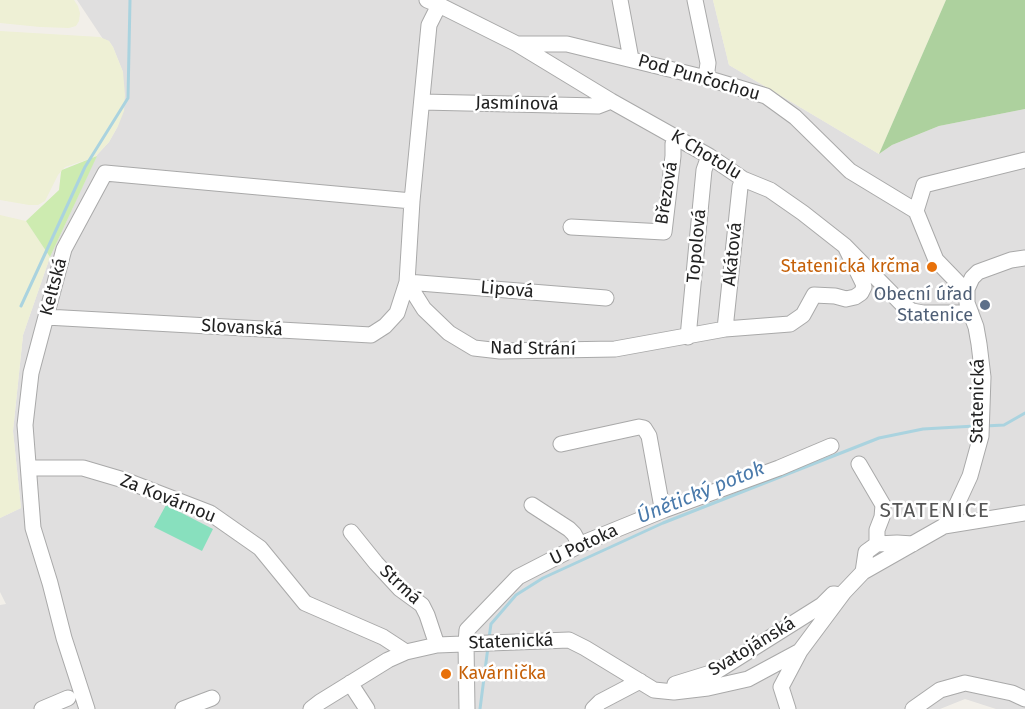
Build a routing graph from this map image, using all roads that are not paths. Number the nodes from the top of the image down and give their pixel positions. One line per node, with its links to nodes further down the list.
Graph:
1 (620, 0): 5 (street)
2 (695, 0): 6 (street)
3 (433, 2): 4 (street, K Chotolu); 8 (street)
4 (517, 44): 5 (street, Pod Punčochou); 7 (street, K Chotolu)
5 (631, 59): 6 (street, Pod Punčochou)
6 (706, 78): 14 (street, Pod Punčochou)
7 (611, 101): 8 (street, Jasmínová); 9 (street, K Chotolu)
8 (422, 102): 13 (street)
9 (677, 138): 10 (street, K Chotolu); 15 (street, Březová)
10 (709, 156): 12 (street, K Chotolu); 24 (street, Topolová)
11 (1025, 160): 14 (street)
12 (743, 178): 16 (street, K Chotolu); 23 (street, Akátová)
13 (412, 201): 18 (street); 22 (street, Keltská)
14 (916, 211): 19 (street)
15 (571, 227)
16 (845, 246): 21 (street, K Chotolu); 23 (street, Nad Strání)
17 (1025, 258): 19 (street)
18 (407, 282): 20 (street, Lipová); 22 (street, Slovanská); 24 (street, Nad Strání)
19 (966, 292): 21 (street, Statenická)
20 (606, 298)
21 (971, 313): 32 (street, Statenická)
22 (46, 317): 28 (street, Keltská)
23 (725, 329): 24 (street, Nad Strání)
24 (688, 337)
25 (561, 444): 30 (street)
26 (831, 446): 30 (street, U Potoka)
27 (859, 464): 34 (street)
28 (29, 468): 42 (street, Za Kovárnou); 52 (street, Keltská)
29 (532, 505): 36 (street)
30 (664, 510): 36 (street, U Potoka)
31 (1025, 513): 32 (street)
32 (944, 526): 35 (street, Statenická)
33 (351, 532): 40 (street, Strmá)
34 (877, 544): 35 (street); 37 (street)
35 (913, 544): 37 (street, Statenická)
36 (580, 545): 39 (street, U Potoka)
37 (863, 572): 38 (street, Statenická)
38 (844, 592): 41 (street, Statenická); 47 (street, Svatojánská)
39 (472, 643): 40 (street, Statenická); 44 (street, Statenická); 56 (street)
40 (437, 645): 42 (street, Statenická)
41 (800, 651): 43 (street, Statenická); 46 (street, Statenická)
42 (406, 652): 45 (street, Statenická)
43 (748, 679): 46 (street, Statenická); 47 (street, Statenická)
44 (640, 681): 47 (street, Statenická); 57 (street)
45 (350, 683): 54 (street, Statenická); 55 (street)
46 (781, 687): 58 (street)
47 (654, 690)
48 (68, 698): 51 (street)
49 (213, 698): 53 (street)
50 (1025, 699): 59 (street)
51 (42, 709)
52 (87, 709)
53 (183, 709)
54 (311, 709)
55 (367, 709)
56 (468, 709)
57 (593, 709)
58 (788, 709)
59 (913, 709)

